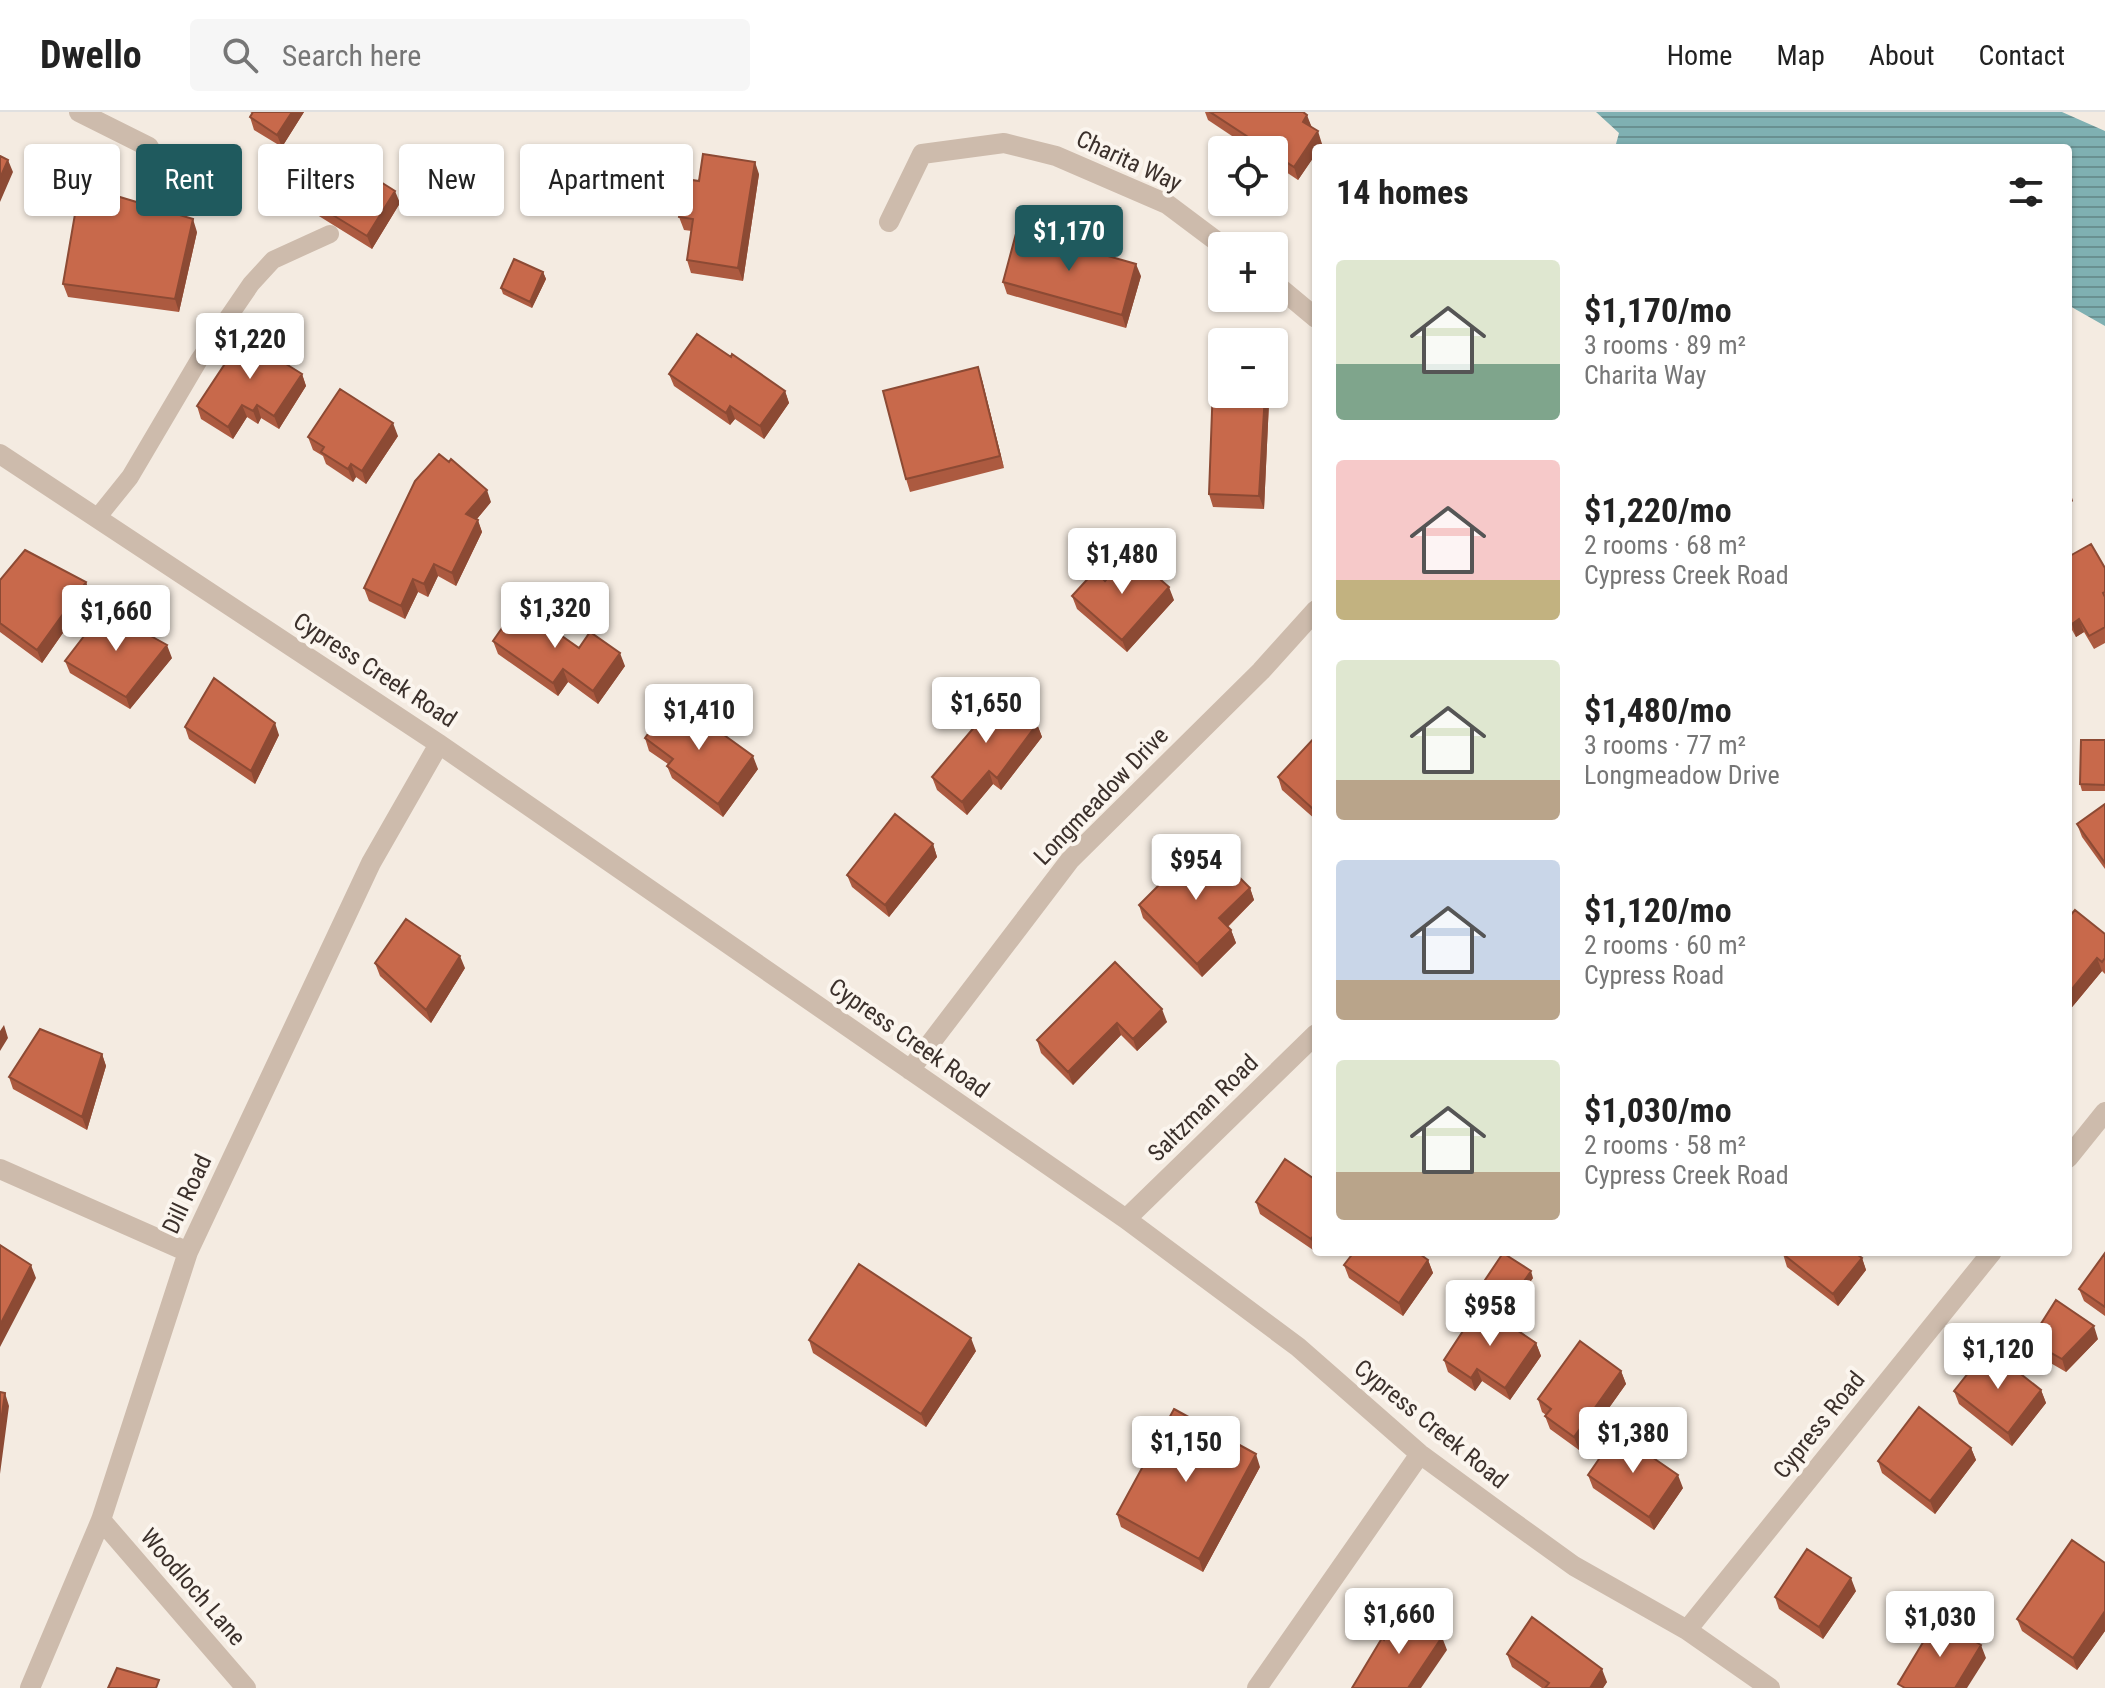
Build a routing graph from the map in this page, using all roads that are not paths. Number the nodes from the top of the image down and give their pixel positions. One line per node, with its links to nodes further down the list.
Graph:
1 (79, 112): 2 (street)
2 (143, 144)
3 (889, 222): 5 (street, Charita Way)
4 (330, 234): 9 (lane)
5 (1208, 235)
6 (1288, 295): 7 (street)
7 (1312, 315)
8 (0, 454): 9 (street, Cypress Creek Road)
9 (97, 518): 11 (street, Cypress Creek Road)
10 (1312, 614): 13 (street, Longmeadow Drive)
11 (439, 744): 13 (street, Cypress Creek Road); 18 (street, Dill Road)
12 (1312, 1038): 17 (street, Saltzman Road)
13 (910, 1070): 17 (street, Cypress Creek Road)
14 (2105, 1112): 15 (street)
15 (2072, 1153)
16 (0, 1169): 18 (street)
17 (1126, 1219): 20 (street, Cypress Creek Road)
18 (188, 1252): 21 (street, Dill Road)
19 (1989, 1256): 22 (street, Cypress Road)
20 (1420, 1454): 22 (street, Cypress Creek Road); 25 (street)
21 (101, 1520): 23 (street, Dill Road); 24 (street, Woodloch Lane)
22 (1687, 1630): 26 (street, Cypress Creek Road)
23 (30, 1688)
24 (246, 1688)
25 (1257, 1688)
26 (1770, 1688)

